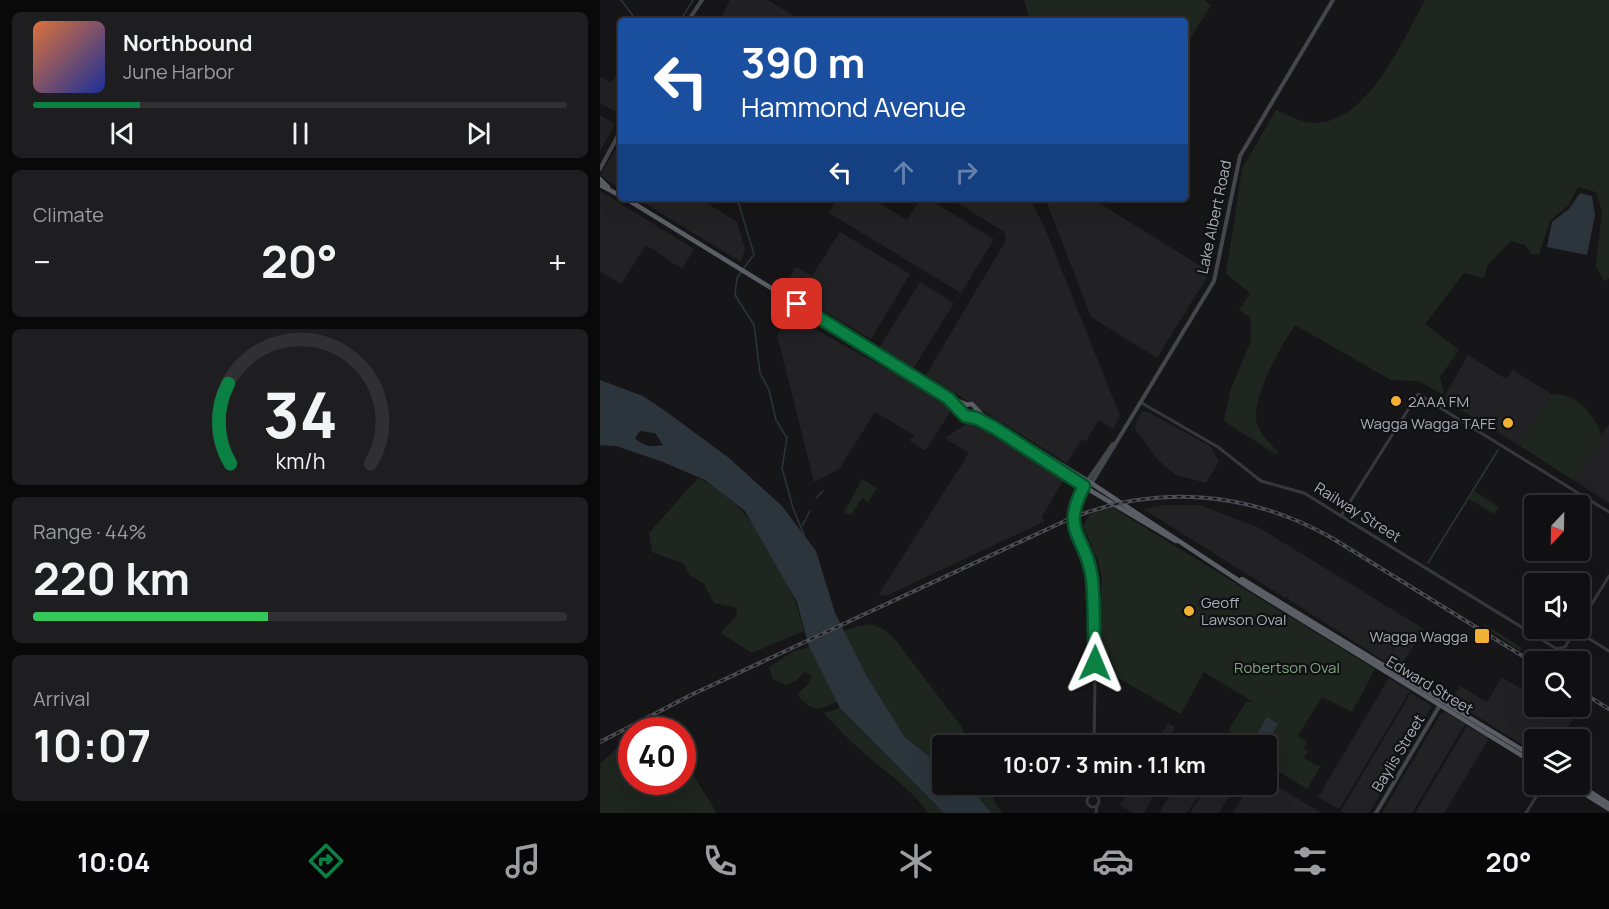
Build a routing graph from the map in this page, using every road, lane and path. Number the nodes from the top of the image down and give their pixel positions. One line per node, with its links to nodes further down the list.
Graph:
1 (702, 0): 3 (main road)
2 (1333, 0): 14 (main road, Lake Albert Road)
3 (690, 18)
4 (618, 135): 5 (main road)
5 (605, 156): 6 (main road); 7 (main road)
6 (600, 163)
7 (600, 169)
8 (600, 179): 10 (highway)
9 (600, 185): 10 (highway)
10 (613, 190): 11 (highway)
11 (618, 194)
12 (630, 201): 13 (highway)
13 (948, 398): 15 (highway); 17 (highway)
14 (1140, 402): 19 (main road, Lake Albert Road); 21 (street, Railway Street)
15 (966, 404): 16 (highway); 17 (highway)
16 (976, 409): 18 (highway); 19 (highway)
17 (962, 410): 18 (highway)
18 (970, 416): 19 (highway)
19 (1088, 485): 29 (street); 31 (highway, Edward Street)
20 (1609, 512): 21 (street)
21 (1341, 516): 24 (street, Railway Street)
22 (1609, 576): 23 (street)
23 (1590, 607)
24 (1524, 627)
25 (1590, 638): 28 (street)
26 (1544, 639): 27 (street, Railway Street)
27 (1568, 639)
28 (1609, 651)
29 (1095, 668): 30 (street); 30 (street)
30 (1095, 680): 32 (street)
31 (1442, 702): 33 (highway, Edward Street); 34 (highway, Edward Street); 45 (main road, Baylis Street)
32 (1094, 735)
33 (1524, 751)
34 (1524, 756)
35 (1590, 792): 40 (highway)
36 (1537, 795): 46 (street)
37 (1587, 795): 43 (highway)
38 (1090, 796): 39 (street); 41 (street)
39 (1097, 796): 42 (street)
40 (1609, 804)
41 (1090, 806): 42 (street); 44 (street)
42 (1097, 806): 44 (street)
43 (1609, 809)
44 (1093, 813)
45 (1376, 813)
46 (1526, 813)

